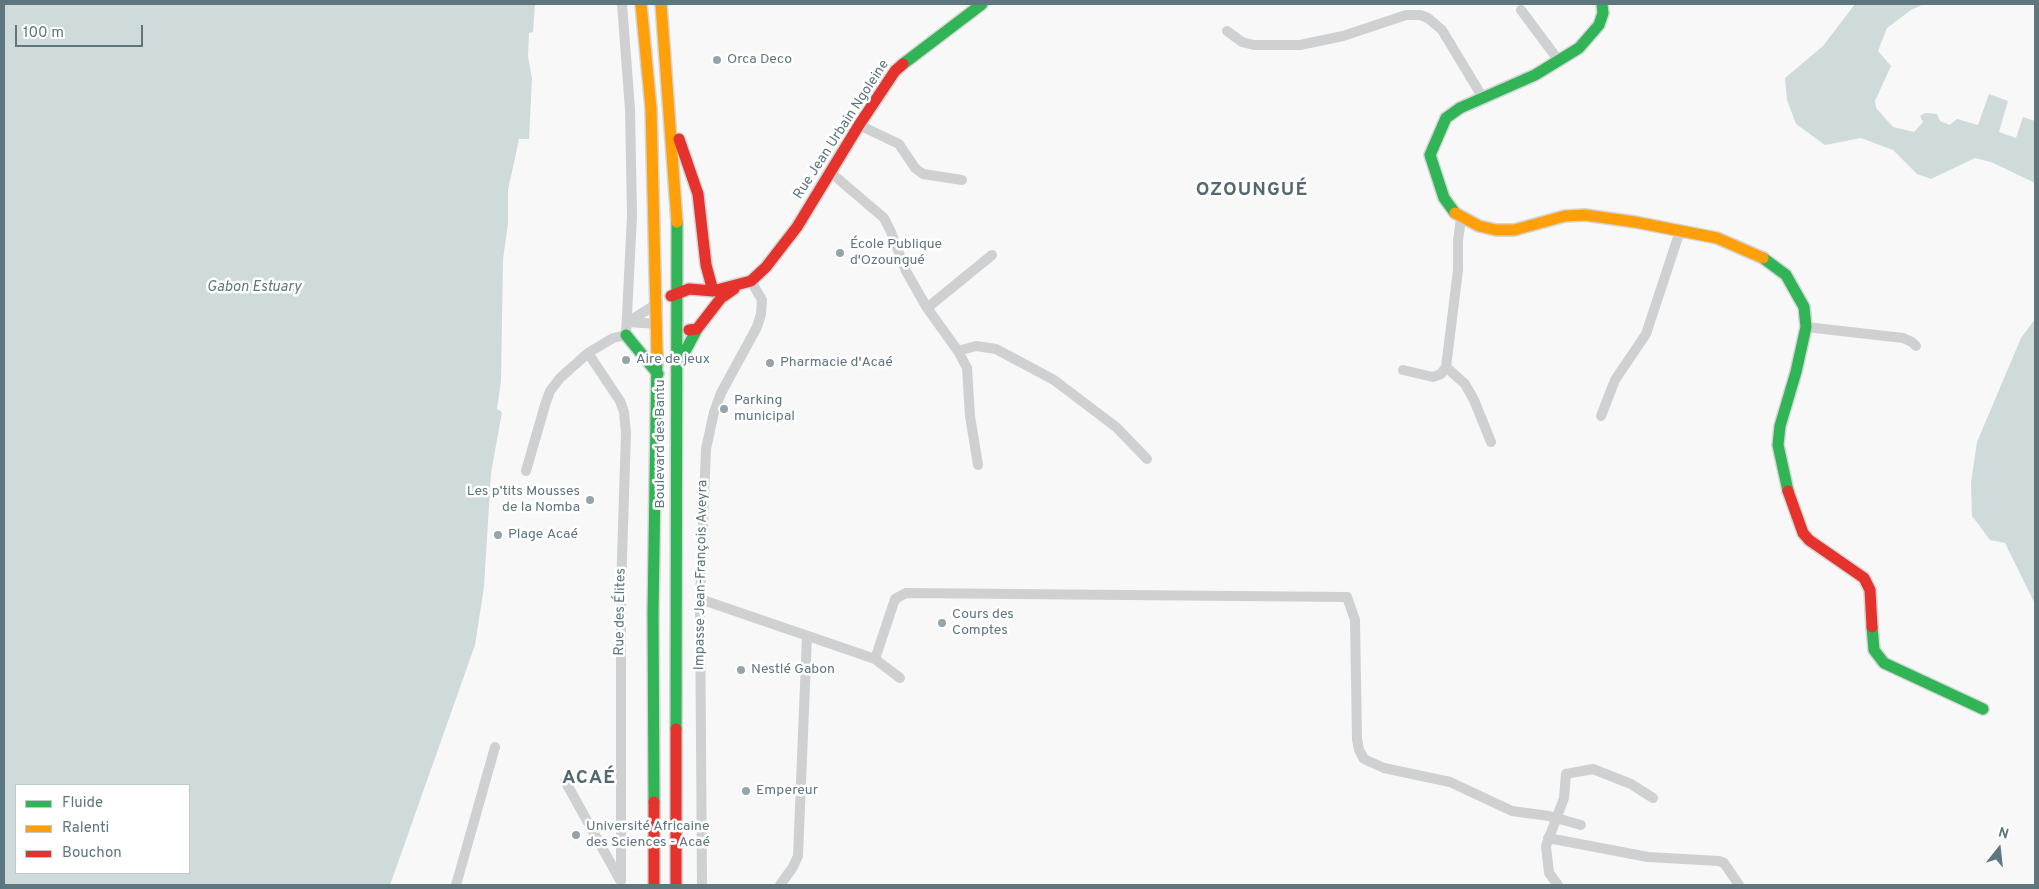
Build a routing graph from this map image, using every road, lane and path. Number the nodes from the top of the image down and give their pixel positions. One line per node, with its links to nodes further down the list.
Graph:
1 (622, 4): 22 (street)
2 (641, 4): 20 (main road, Boulevard des Bantu)
3 (661, 4): 10 (main road, Boulevard des Bantu)
4 (982, 4): 11 (main road, Rue Jean Urbain Ngoleine)
5 (1602, 4): 8 (main road)
6 (1521, 10): 8 (street)
7 (1227, 31): 9 (street)
8 (1559, 61): 9 (main road)
9 (1483, 98): 14 (main road)
10 (671, 116): 18 (main road); 19 (main road, Boulevard des Bantu)
11 (859, 125): 12 (main road, Rue Jean Urbain Ngoleine); 13 (street)
12 (830, 172): 17 (main road, Rue Jean Urbain Ngoleine); 21 (street)
13 (962, 180)
14 (1461, 218): 15 (main road); 31 (street)
15 (1680, 231): 24 (main road); 35 (street)
16 (992, 255): 21 (street)
17 (746, 282): 18 (main road); 26 (main road, Rue Jean Urbain Ngoleine); 40 (street, Impasse Jean-François Aveyra)
18 (713, 291): 19 (main road)
19 (677, 293): 20 (main road); 25 (main road, Boulevard des Bantu)
20 (658, 303): 22 (street); 23 (main road, Boulevard des Bantu)
21 (927, 308): 29 (street)
22 (628, 322): 23 (street); 27 (street)
23 (658, 324): 25 (main road); 34 (main road, Boulevard des Bantu)
24 (1806, 327): 28 (street); 44 (main road)
25 (678, 328): 26 (main road); 32 (main road, Boulevard des Bantu)
26 (697, 329): 32 (main road, Rue Jean Urbain Ngoleine)
27 (626, 335): 30 (street); 34 (main road)
28 (1916, 346)
29 (958, 351): 37 (street); 38 (street)
30 (588, 353): 39 (street); 51 (street, Rue des Élites)
31 (1446, 367): 33 (street); 36 (street)
32 (676, 369): 54 (main road, Boulevard des Bantu)
33 (1403, 370)
34 (658, 374): 53 (main road, Boulevard des Bantu)
35 (1601, 416)
36 (1491, 442)
37 (1148, 459)
38 (978, 464)
39 (526, 471)
40 (700, 599): 41 (street); 55 (street, Impasse Jean-François Aveyra)
41 (807, 636): 42 (street); 56 (street)
42 (875, 659): 43 (street); 48 (street)
43 (900, 678)
44 (1983, 709)
45 (495, 747): 52 (street)
46 (565, 782): 51 (street)
47 (1653, 798): 48 (street)
48 (1557, 818): 49 (street); 50 (street)
49 (1582, 825)
50 (1548, 838): 57 (street); 58 (street)
51 (622, 883)
52 (456, 885)
53 (654, 885)
54 (676, 885)
55 (702, 885)
56 (780, 885)
57 (1558, 885)
58 (1739, 885)

